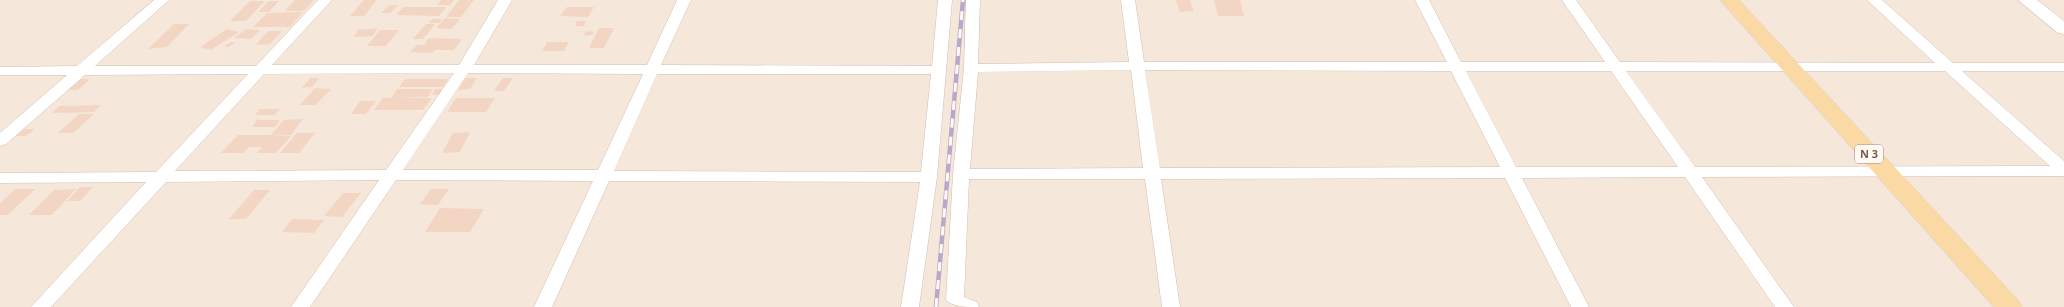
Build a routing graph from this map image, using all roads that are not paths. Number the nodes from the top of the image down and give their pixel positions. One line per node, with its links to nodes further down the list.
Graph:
1 (162, 0): 26 (street)
2 (325, 0): 22 (street)
3 (505, 0): 21 (street)
4 (684, 0): 23 (street)
5 (945, 0): 24 (street)
6 (974, 0): 20 (street)
7 (1128, 0): 14 (street)
8 (1422, 0): 15 (street)
9 (1569, 0): 16 (street)
10 (1728, 0): 17 (main road, N 3)
11 (1874, 0): 18 (street)
12 (2026, 0): 13 (street)
13 (2064, 29)
14 (1137, 66): 15 (street); 20 (street); 32 (street)
15 (1456, 66): 16 (street); 29 (street)
16 (1616, 66): 17 (street); 30 (street)
17 (1789, 66): 18 (street); 31 (main road, N 3)
18 (1948, 67): 19 (street); 28 (street)
19 (2064, 67)
20 (971, 68): 33 (street)
21 (464, 69): 22 (street); 23 (street); 34 (street)
22 (260, 70): 26 (street); 35 (street)
23 (652, 70): 24 (street); 36 (street)
24 (939, 70): 37 (street)
25 (0, 71): 26 (street)
26 (80, 71): 27 (street)
27 (0, 141)
28 (2064, 171): 31 (street)
29 (1510, 172): 30 (street); 32 (street); 45 (street)
30 (1690, 172): 31 (street); 46 (street)
31 (1885, 172): 47 (main road, N 3)
32 (1152, 173): 33 (street); 44 (street)
33 (960, 174): 43 (street)
34 (391, 175): 35 (street); 36 (street); 40 (street)
35 (161, 177): 38 (street); 39 (street)
36 (603, 177): 37 (street); 41 (street)
37 (929, 177): 42 (street)
38 (0, 178)
39 (40, 307)
40 (300, 307)
41 (543, 307)
42 (910, 307)
43 (970, 307)
44 (1171, 307)
45 (1580, 307)
46 (1785, 307)
47 (2009, 307)

